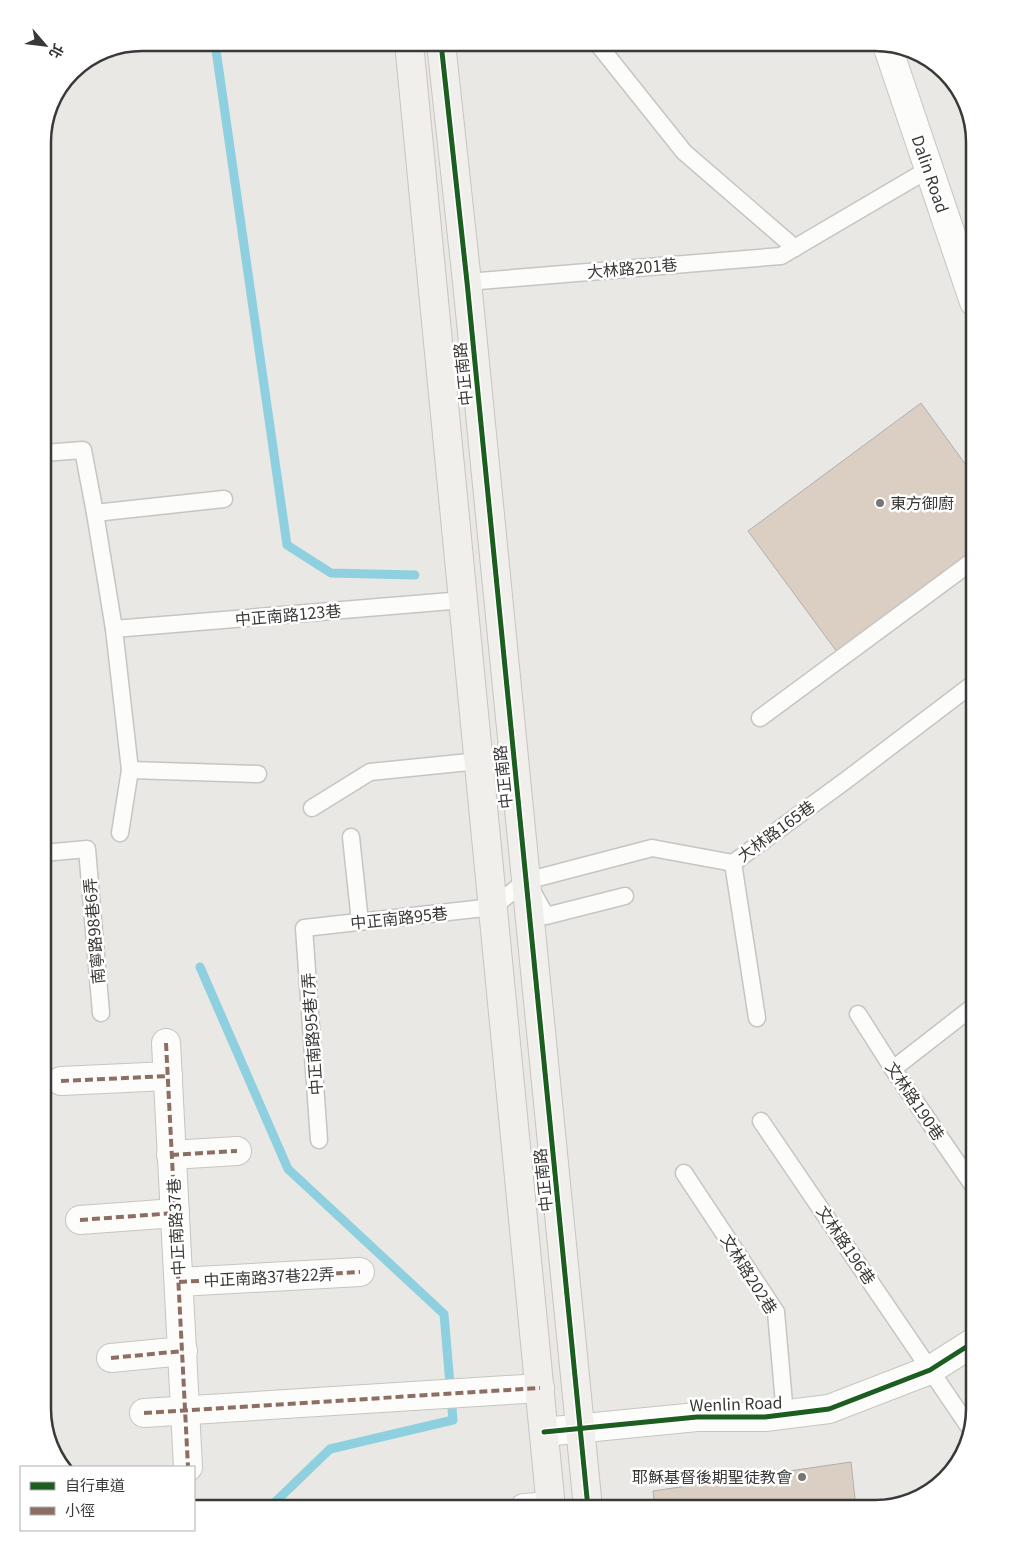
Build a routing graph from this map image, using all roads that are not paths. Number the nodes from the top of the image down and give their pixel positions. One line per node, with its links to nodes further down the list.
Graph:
1 (410, 51): 13 (street, 中正南路)
2 (445, 51): 8 (street, 中正南路)
3 (603, 51): 6 (lane)
4 (890, 53): 5 (street, Dalin Road)
5 (929, 170): 6 (lane, 大林路201巷); 7 (street, Dalin Road)
6 (795, 248): 8 (lane, 大林路201巷)
7 (966, 279)
8 (467, 282): 25 (street, 中正南路)
9 (51, 452): 11 (lane)
10 (224, 499): 11 (lane)
11 (95, 513): 14 (lane)
12 (966, 566): 16 (lane)
13 (463, 600): 14 (lane, 中正南路123巷); 17 (street, 中正南路)
14 (114, 629): 18 (lane)
15 (966, 689): 24 (lane, 大林路165巷)
16 (760, 718)
17 (479, 761): 20 (lane); 27 (street, 中正南路)
18 (130, 770): 19 (lane); 21 (lane)
19 (258, 774)
20 (312, 808)
21 (120, 833)
22 (351, 837): 28 (lane)
23 (51, 852): 31 (lane, 南寧路98巷6弄)
24 (733, 863): 25 (lane, 大林路165巷); 33 (lane)
25 (526, 881): 26 (lane); 27 (lane, 大林路165巷); 57 (street, 中正南路)
26 (625, 896)
27 (493, 908): 28 (lane, 中正南路95巷); 52 (street, 中正南路)
28 (360, 922): 29 (lane, 中正南路95巷)
29 (304, 928): 39 (lane, 中正南路95巷7弄)
30 (966, 1012): 35 (lane)
31 (101, 1013)
32 (858, 1014): 35 (lane, 文林路190巷)
33 (757, 1018)
34 (166, 1043): 36 (street, 中正南路37巷)
35 (892, 1069): 43 (lane, 文林路190巷)
36 (168, 1076): 37 (street); 41 (street, 中正南路37巷)
37 (61, 1081)
38 (761, 1121): 51 (lane, 文林路196巷)
39 (319, 1140)
40 (237, 1151): 41 (street)
41 (171, 1155): 44 (street, 中正南路37巷)
42 (684, 1173): 55 (lane, 文林路202巷)
43 (966, 1175)
44 (175, 1212): 45 (street); 47 (street, 中正南路37巷)
45 (80, 1220)
46 (360, 1272): 47 (street, 中正南路37巷22弄)
47 (179, 1282): 49 (street, 中正南路37巷)
48 (966, 1347): 51 (street, Wenlin Road)
49 (183, 1351): 50 (street); 53 (street, 中正南路37巷)
50 (111, 1358)
51 (930, 1370): 55 (street, Wenlin Road); 56 (lane, 文林路196巷)
52 (540, 1388): 53 (street); 58 (street, 中正南路)
53 (186, 1410): 54 (street); 59 (street, 中正南路37巷)
54 (144, 1413)
55 (784, 1415): 57 (street, Wenlin Road)
56 (965, 1420)
57 (580, 1429): 58 (street, Wenlin Road); 61 (street, 中正南路)
58 (544, 1432): 60 (street, 中正南路)
59 (188, 1466)
60 (542, 1500)
61 (587, 1500)

